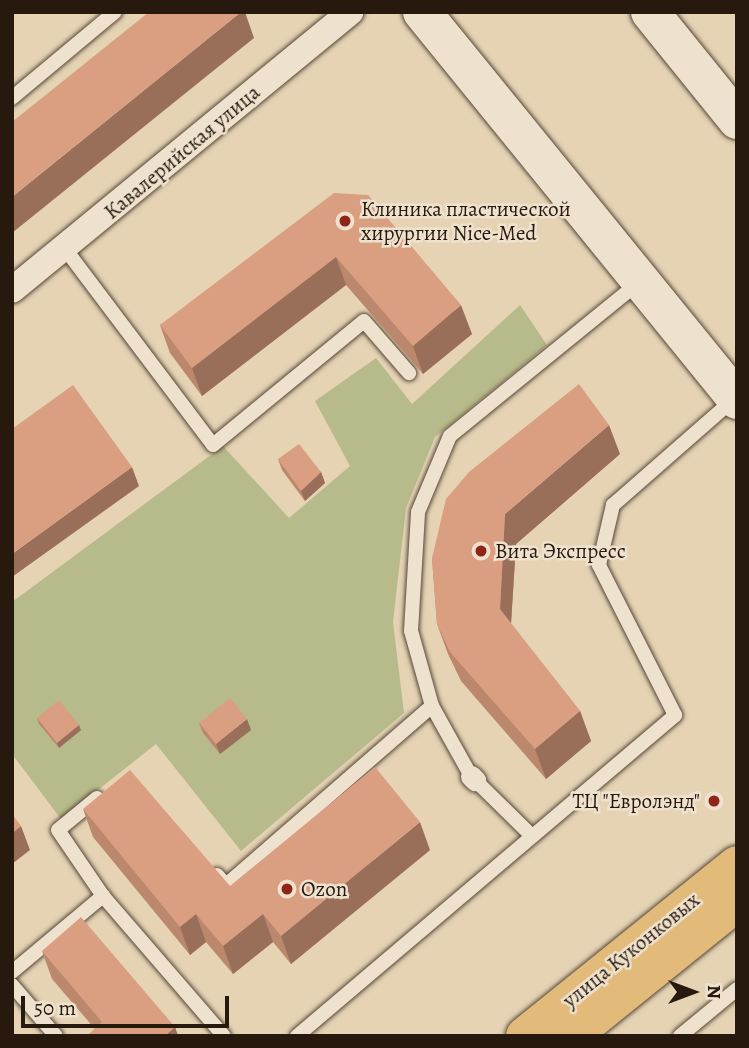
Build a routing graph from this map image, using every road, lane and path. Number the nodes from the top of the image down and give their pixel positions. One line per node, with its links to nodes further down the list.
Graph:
1 (115, 12): 5 (lane)
2 (350, 12): 7 (street, Кавалерийская улица)
3 (422, 12): 8 (main road)
4 (650, 12): 6 (main road)
5 (12, 98)
6 (737, 120)
7 (66, 250): 9 (street, Кавалерийская улица); 10 (lane)
8 (640, 281): 11 (main road); 12 (lane)
9 (12, 290)
10 (410, 373)
11 (736, 399): 14 (lane)
12 (432, 706): 14 (lane); 15 (lane)
13 (109, 788): 17 (lane)
14 (530, 834): 24 (lane)
15 (209, 865)
16 (737, 865): 25 (main road, улица Куконковых)
17 (103, 896): 19 (lane); 23 (lane)
18 (737, 901): 26 (main road, улица Куконковых)
19 (12, 972)
20 (12, 985): 22 (lane)
21 (737, 989): 27 (lane)
22 (56, 1036)
23 (224, 1036)
24 (297, 1036)
25 (525, 1036)
26 (571, 1036)
27 (680, 1036)

